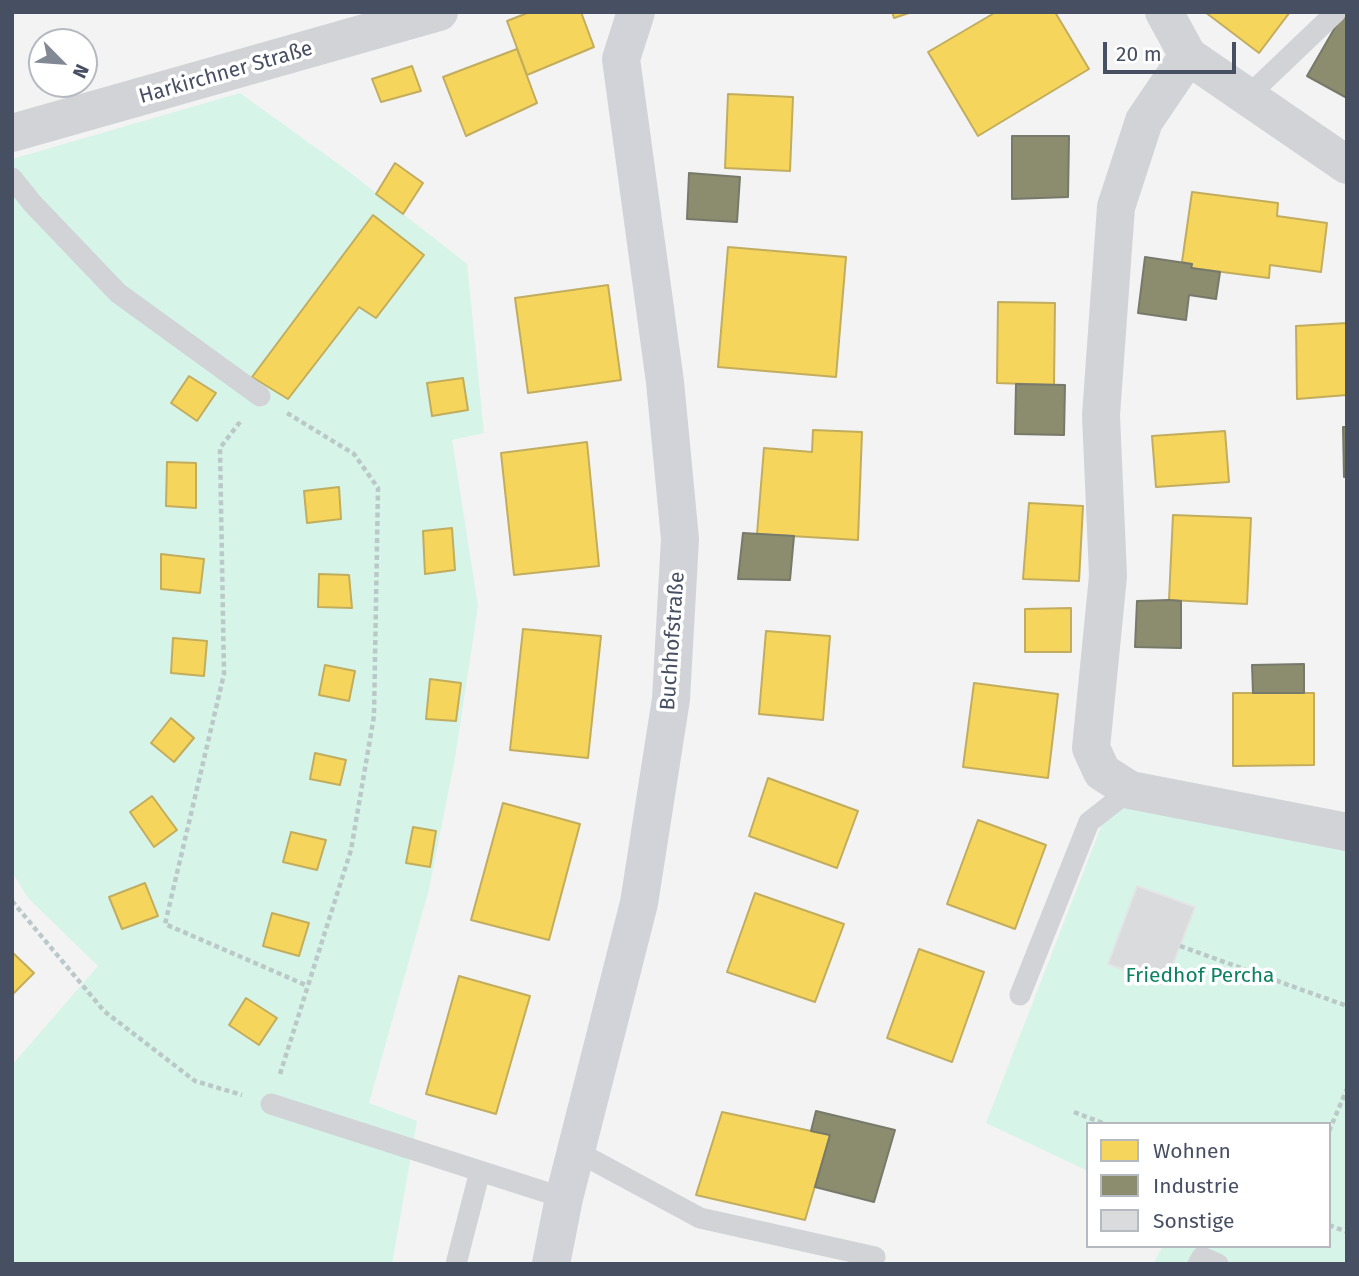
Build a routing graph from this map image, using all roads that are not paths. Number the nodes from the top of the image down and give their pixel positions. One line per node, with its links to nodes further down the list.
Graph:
1 (439, 12): 7 (street, Harkirchner Straße)
2 (636, 12): 15 (main road, Buchhofstraße)
3 (1164, 12): 5 (street)
4 (1336, 12): 6 (lane)
5 (1188, 56): 6 (street); 11 (street)
6 (1247, 97): 8 (street)
7 (12, 133)
8 (1347, 165)
9 (12, 178): 10 (lane)
10 (260, 396)
11 (1130, 790): 12 (street); 13 (lane)
12 (1347, 832)
13 (1020, 995)
14 (271, 1104): 16 (lane)
15 (576, 1151): 17 (main road, Buchhofstraße); 18 (lane)
16 (480, 1171): 17 (lane); 19 (lane)
17 (564, 1198): 20 (main road, Buchhofstraße)
18 (875, 1257)
19 (456, 1264)
20 (551, 1264)
21 (1198, 1264): 22 (lane)
22 (1218, 1264)

